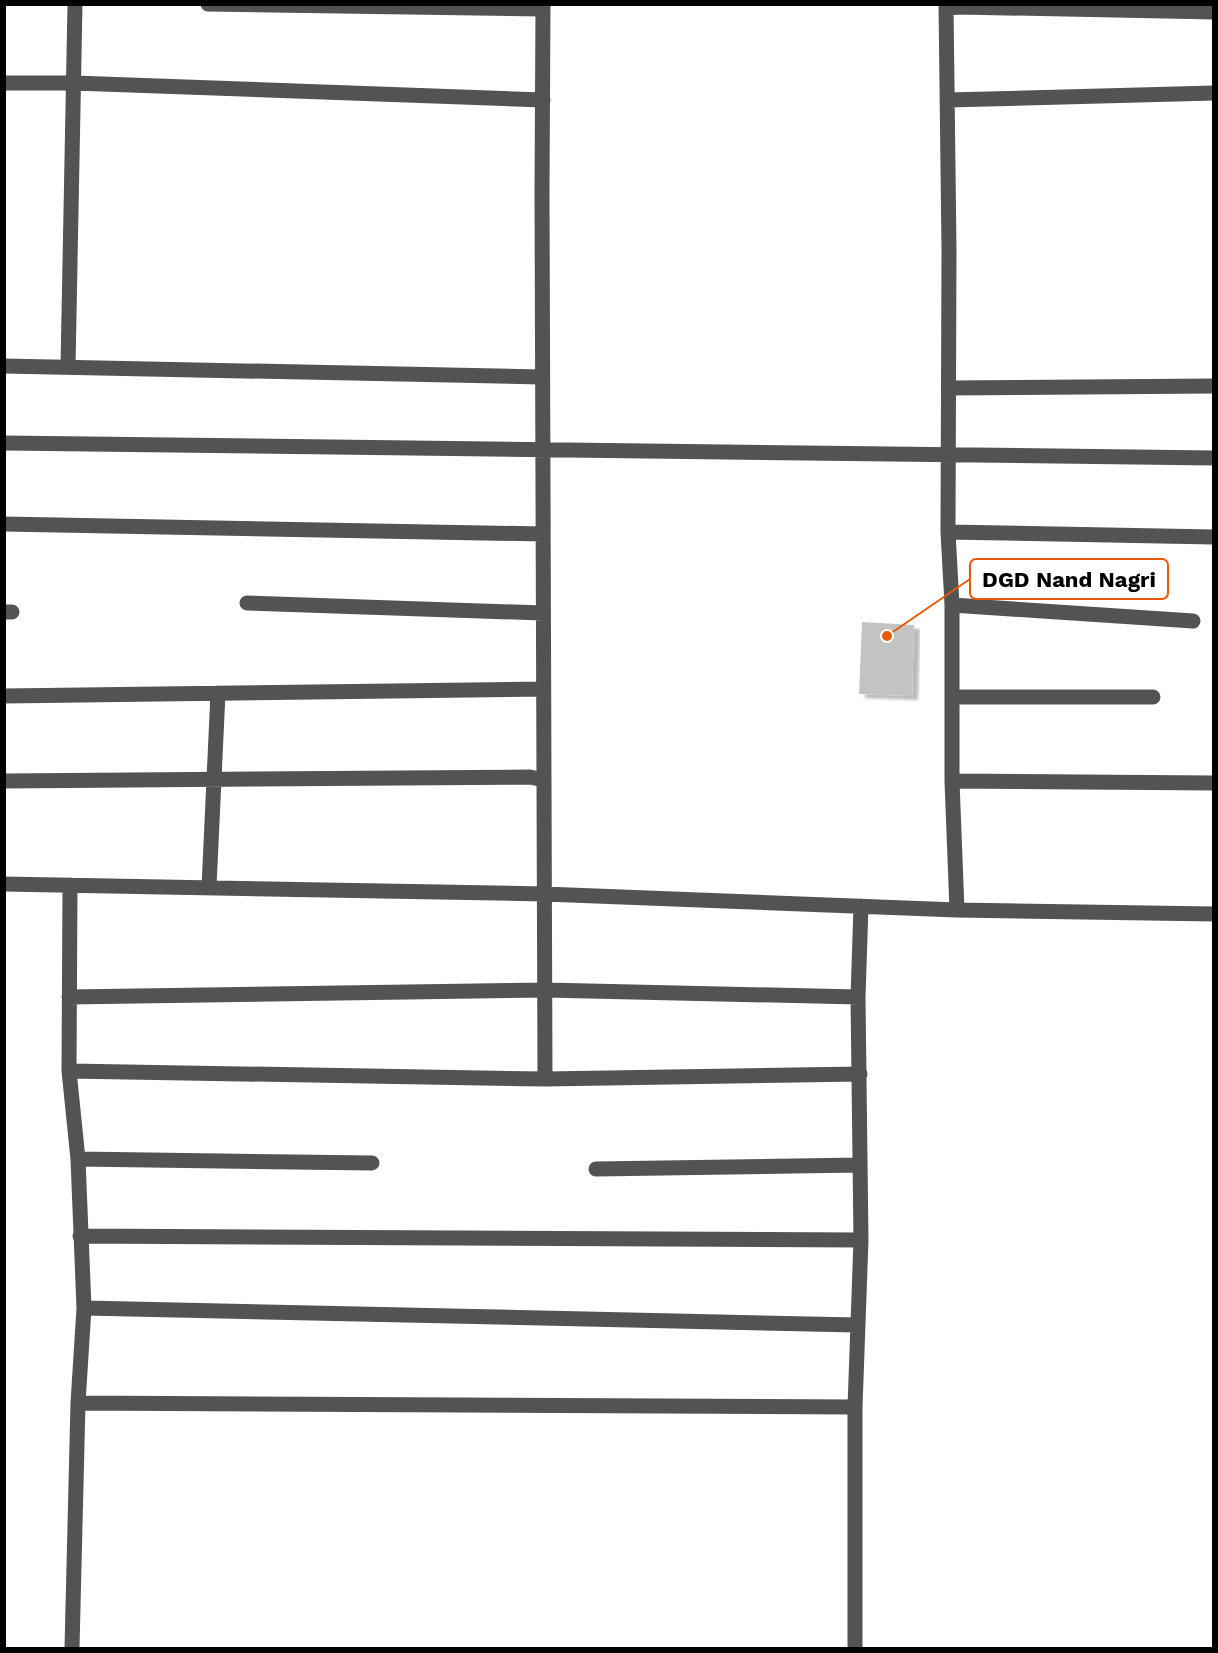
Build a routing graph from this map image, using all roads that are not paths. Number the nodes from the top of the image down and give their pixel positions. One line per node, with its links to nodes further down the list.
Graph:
1 (75, 4): 6 (street)
2 (208, 4): 3 (street)
3 (543, 7): 9 (street)
4 (946, 7): 5 (street); 10 (street)
5 (1214, 12)
6 (74, 83): 7 (street); 9 (street); 12 (street)
7 (4, 84)
8 (1214, 93): 10 (street)
9 (543, 100): 13 (street)
10 (947, 100): 15 (street)
11 (4, 366): 12 (street)
12 (68, 367): 13 (street)
13 (542, 377): 17 (street)
14 (1214, 386): 15 (street)
15 (949, 388): 18 (street)
16 (4, 443): 17 (street)
17 (542, 450): 18 (street); 22 (street)
18 (948, 455): 19 (street); 21 (street)
19 (1214, 458)
20 (4, 524): 22 (street)
21 (948, 532): 23 (street); 25 (street)
22 (543, 534): 26 (street)
23 (1214, 537)
24 (247, 603): 26 (street)
25 (952, 605): 27 (street); 31 (street)
26 (543, 613): 28 (street)
27 (1193, 621)
28 (543, 689): 29 (street); 34 (street)
29 (218, 693): 30 (street); 33 (street)
30 (4, 696)
31 (952, 697): 32 (street); 36 (street)
32 (1153, 697)
33 (215, 779): 34 (street); 35 (street); 40 (street)
34 (544, 780): 41 (street)
35 (4, 781)
36 (952, 781): 37 (street); 43 (street)
37 (1214, 783)
38 (4, 884): 39 (street)
39 (70, 885): 40 (street); 46 (street)
40 (209, 888): 41 (street)
41 (544, 894): 42 (street); 45 (street)
42 (861, 906): 43 (street); 47 (street)
43 (957, 910): 44 (street)
44 (1214, 914)
45 (545, 990): 46 (street); 47 (street); 50 (street)
46 (69, 997): 48 (street)
47 (858, 997): 49 (street)
48 (69, 1071): 50 (street); 51 (street)
49 (860, 1074): 50 (street); 53 (street)
50 (545, 1079)
51 (78, 1159): 52 (street); 55 (street)
52 (372, 1163)
53 (860, 1165): 54 (street); 56 (street)
54 (596, 1169)
55 (80, 1236): 56 (street); 57 (street)
56 (861, 1240): 58 (street)
57 (84, 1308): 58 (street); 59 (street)
58 (857, 1325): 60 (street)
59 (78, 1403): 60 (street); 61 (street)
60 (855, 1407): 62 (street)
61 (72, 1648)
62 (855, 1648)

